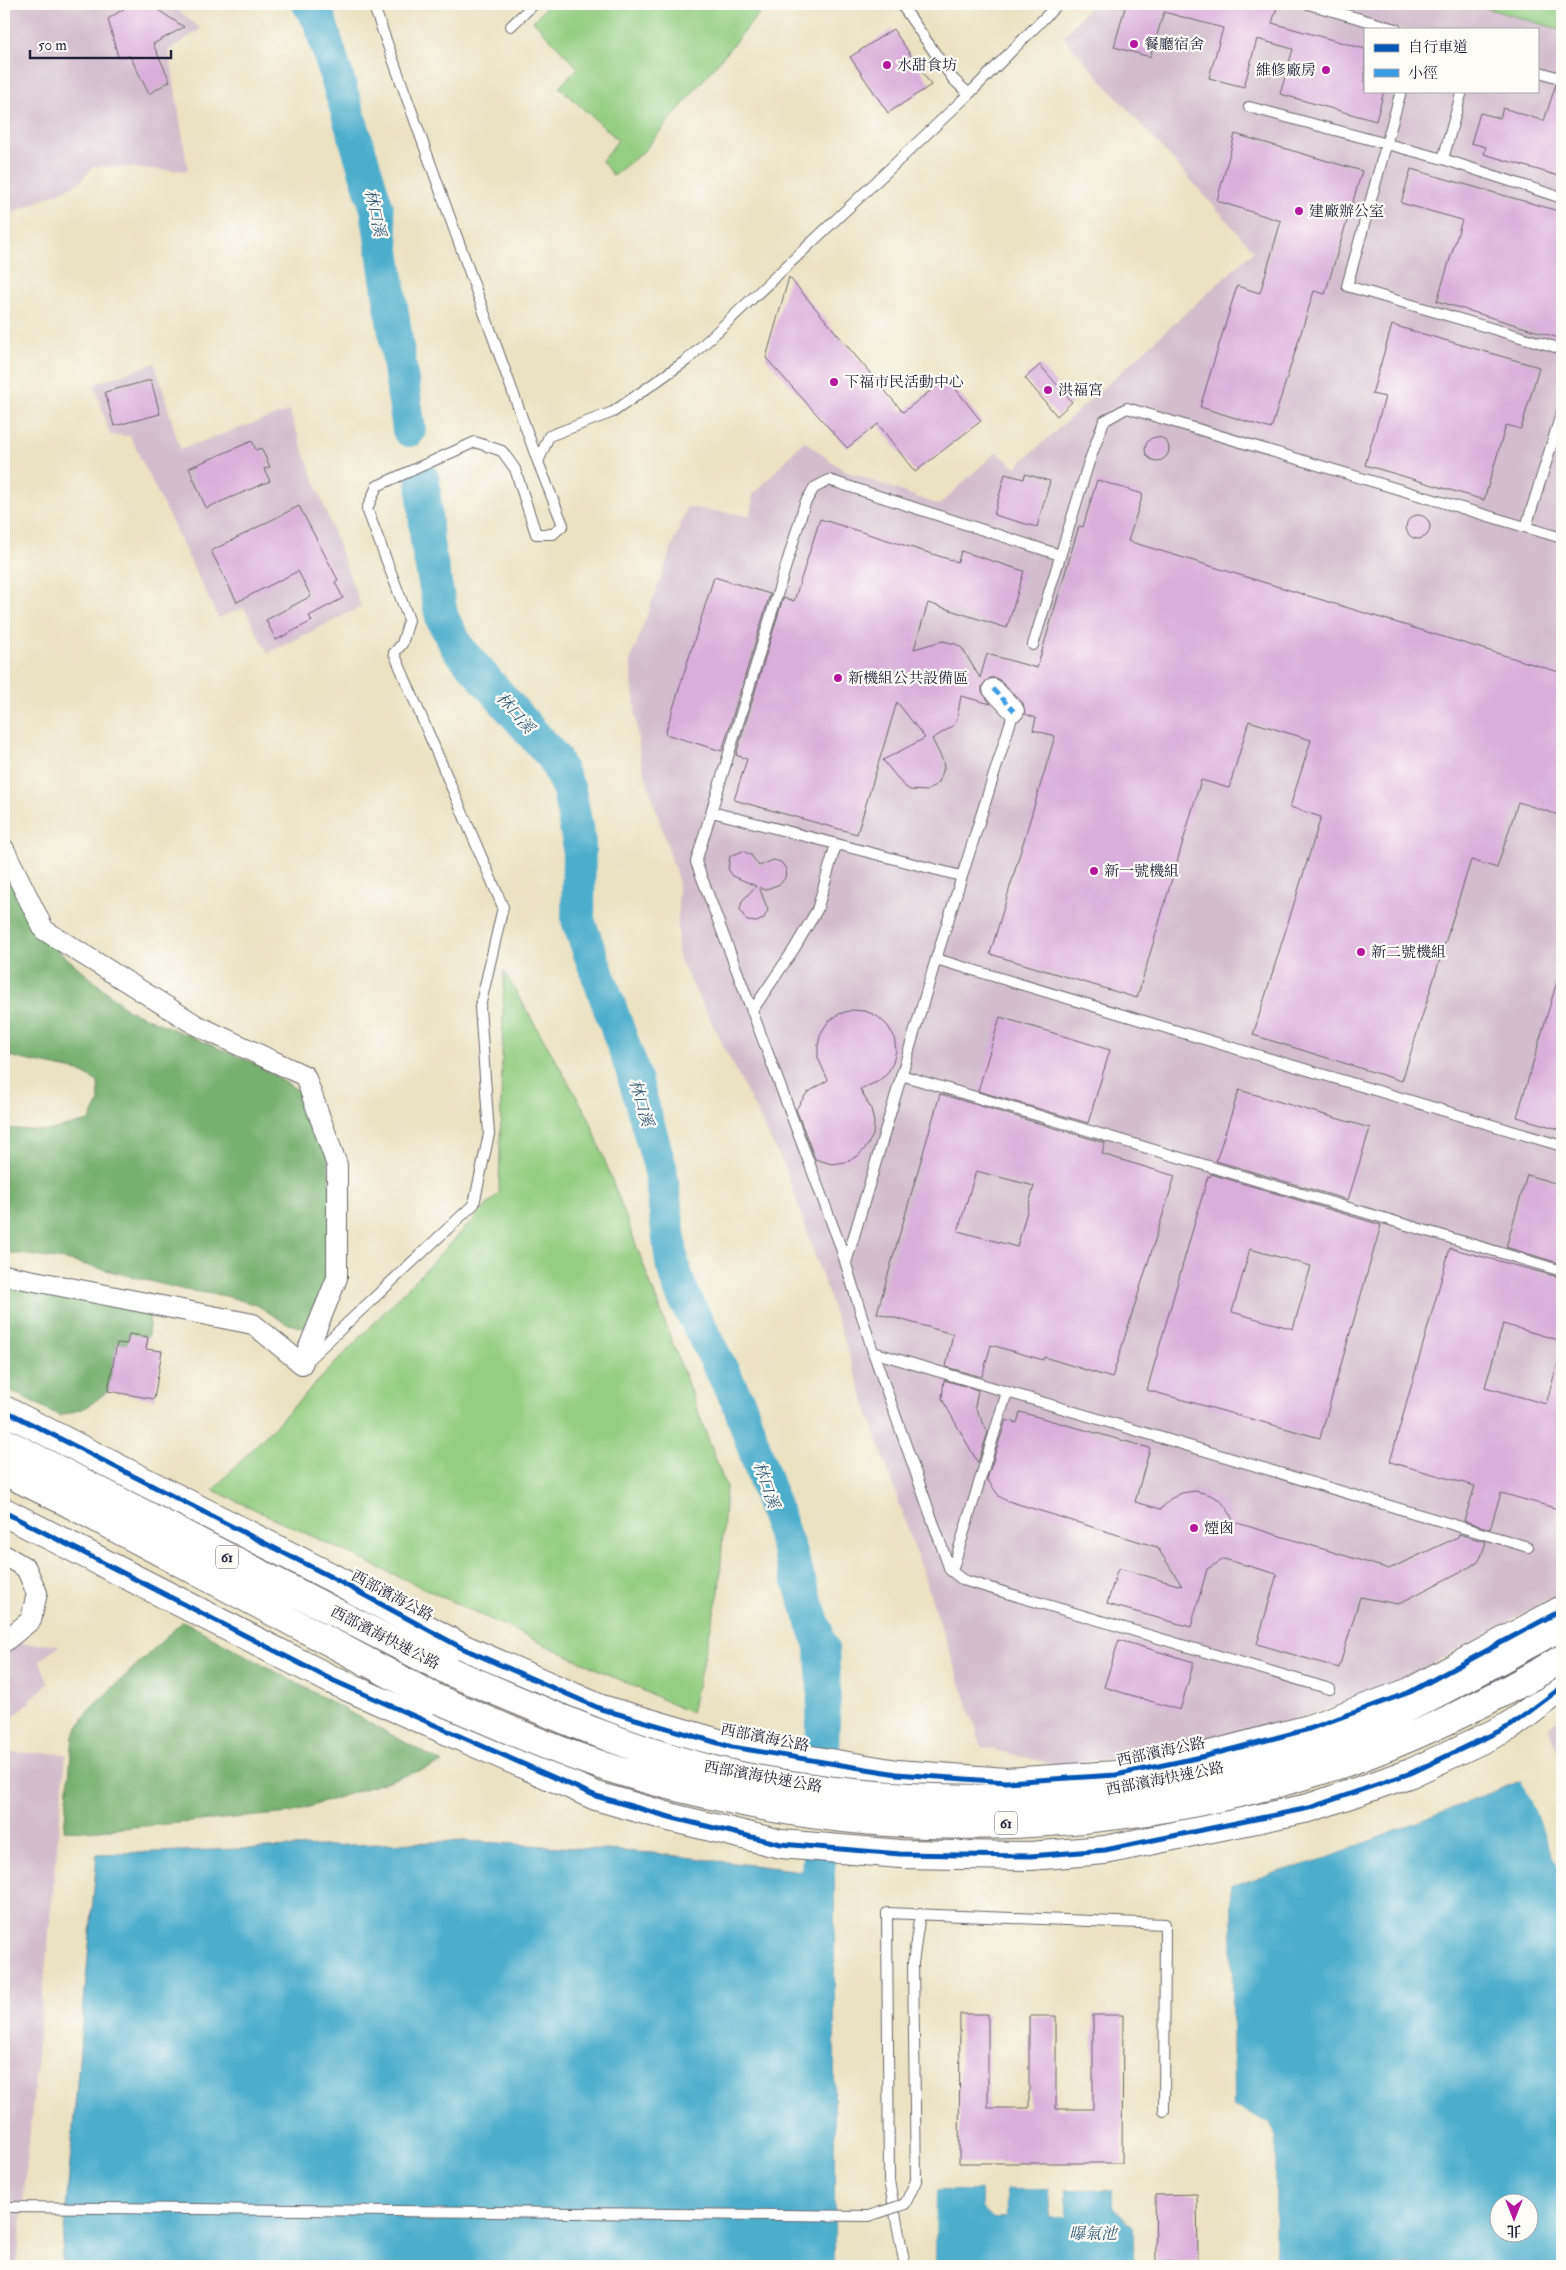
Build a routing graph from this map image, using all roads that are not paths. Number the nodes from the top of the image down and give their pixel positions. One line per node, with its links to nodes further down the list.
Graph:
1 (373, 4): 19 (lane)
2 (534, 4): 6 (lane)
3 (902, 4): 12 (lane)
4 (1058, 4): 12 (lane)
5 (1308, 4): 7 (lane)
6 (511, 26)
7 (1392, 28)
8 (1538, 71): 9 (lane)
9 (1562, 79)
10 (1401, 92): 14 (lane)
11 (1462, 92): 15 (lane)
12 (968, 94): 19 (lane)
13 (1249, 107): 14 (lane)
14 (1387, 144): 15 (lane); 17 (lane)
15 (1443, 159): 16 (lane)
16 (1562, 198)
17 (1562, 349)
18 (1562, 412): 20 (lane)
19 (538, 462): 38 (lane)
20 (1526, 528): 21 (lane); 22 (lane)
21 (1562, 538)
22 (1060, 555): 23 (lane); 26 (lane)
23 (1033, 645)
24 (993, 689): 25 (street)
25 (1014, 711): 29 (lane)
26 (712, 812): 27 (lane); 31 (lane)
27 (836, 844): 29 (lane); 31 (lane)
28 (4, 849): 38 (street)
29 (961, 876): 30 (lane)
30 (936, 959): 32 (lane); 33 (lane)
31 (752, 1011): 34 (lane)
32 (901, 1075): 34 (lane); 35 (lane)
33 (1562, 1146)
34 (846, 1263): 37 (lane)
35 (1562, 1271)
36 (4, 1274): 38 (street)
37 (873, 1352): 39 (lane); 46 (lane)
38 (302, 1364)
39 (1007, 1392): 44 (lane); 46 (lane)
40 (4, 1410): 48 (main road, 西部濱海公路)
41 (4, 1442): 48 (main road, 西部濱海快速公路 / 61, bridge)
42 (4, 1471): 50 (main road, 西部濱海快速公路 / 61, bridge)
43 (4, 1512): 51 (main road)
44 (1528, 1547)
45 (4, 1555): 49 (street)
46 (952, 1571): 52 (lane)
47 (1562, 1610): 48 (main road, 西部濱海公路)
48 (1550, 1625): 50 (street)
49 (4, 1642)
50 (1562, 1659)
51 (1562, 1687)
52 (1330, 1689)
53 (920, 1913): 54 (lane); 55 (lane, bridge); 56 (lane)
54 (1164, 2111)
55 (7, 2205)
56 (905, 2266)

